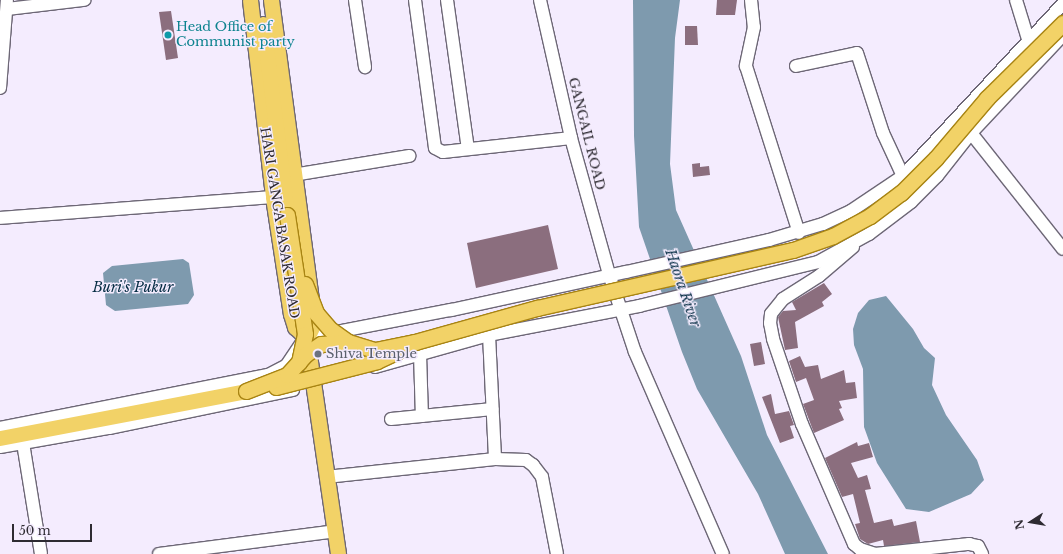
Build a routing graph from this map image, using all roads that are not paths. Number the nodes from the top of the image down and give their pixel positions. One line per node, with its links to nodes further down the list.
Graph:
1 (84, 0): 11 (street)
2 (250, 0): 26 (main road, HARI GANGA BASAK ROAD)
3 (261, 0): 27 (main road)
4 (271, 0): 24 (main road, HARI GANGA BASAK ROAD)
5 (355, 0): 17 (street)
6 (415, 0): 22 (street)
7 (447, 0): 22 (street)
8 (540, 0): 21 (street, GANGAIL ROAD)
9 (751, 0): 29 (street)
10 (1016, 0): 15 (street)
11 (6, 4): 18 (street)
12 (1063, 4): 15 (street)
13 (1063, 23): 37 (main road, bridge)
14 (1063, 35): 20 (street)
15 (1028, 39): 19 (street)
16 (796, 66): 25 (street)
17 (365, 67)
18 (0, 88)
19 (956, 116): 20 (street); 25 (street)
20 (971, 133): 30 (street); 31 (street)
21 (571, 138): 22 (street); 32 (street, GANGAIL ROAD)
22 (468, 149)
23 (409, 156): 24 (street)
24 (293, 175): 35 (main road, HARI GANGA BASAK ROAD)
25 (903, 176): 29 (street)
26 (273, 197): 28 (street); 35 (main road, HARI GANGA BASAK ROAD)
27 (287, 215): 36 (main road, bridge); 38 (main road, bridge)
28 (0, 218)
29 (799, 233): 32 (street)
30 (869, 234): 33 (street); 51 (street)
31 (1063, 249)
32 (609, 274): 33 (street, GANGAIL ROAD); 35 (street)
33 (621, 309): 34 (street); 56 (street, GANGAIL ROAD)
34 (489, 335): 37 (street); 41 (street)
35 (307, 338): 39 (main road); 44 (street)
36 (348, 342): 37 (main road, bridge); 38 (main road, bridge)
37 (418, 348): 39 (street); 40 (main road, bridge); 42 (street)
38 (299, 363): 40 (main road, bridge)
39 (315, 385): 46 (street); 49 (main road)
40 (246, 391): 45 (main road)
41 (493, 409): 42 (street); 48 (street)
42 (422, 416): 43 (street)
43 (391, 420)
44 (0, 428)
45 (0, 438)
46 (23, 444): 47 (street); 52 (street)
47 (0, 447)
48 (495, 459): 49 (street); 55 (street)
49 (326, 477): 50 (main road)
50 (335, 531): 53 (street); 54 (main road)
51 (906, 552): 57 (street)
52 (41, 554)
53 (159, 554)
54 (338, 554)
55 (557, 554)
56 (721, 554)
57 (982, 554)

